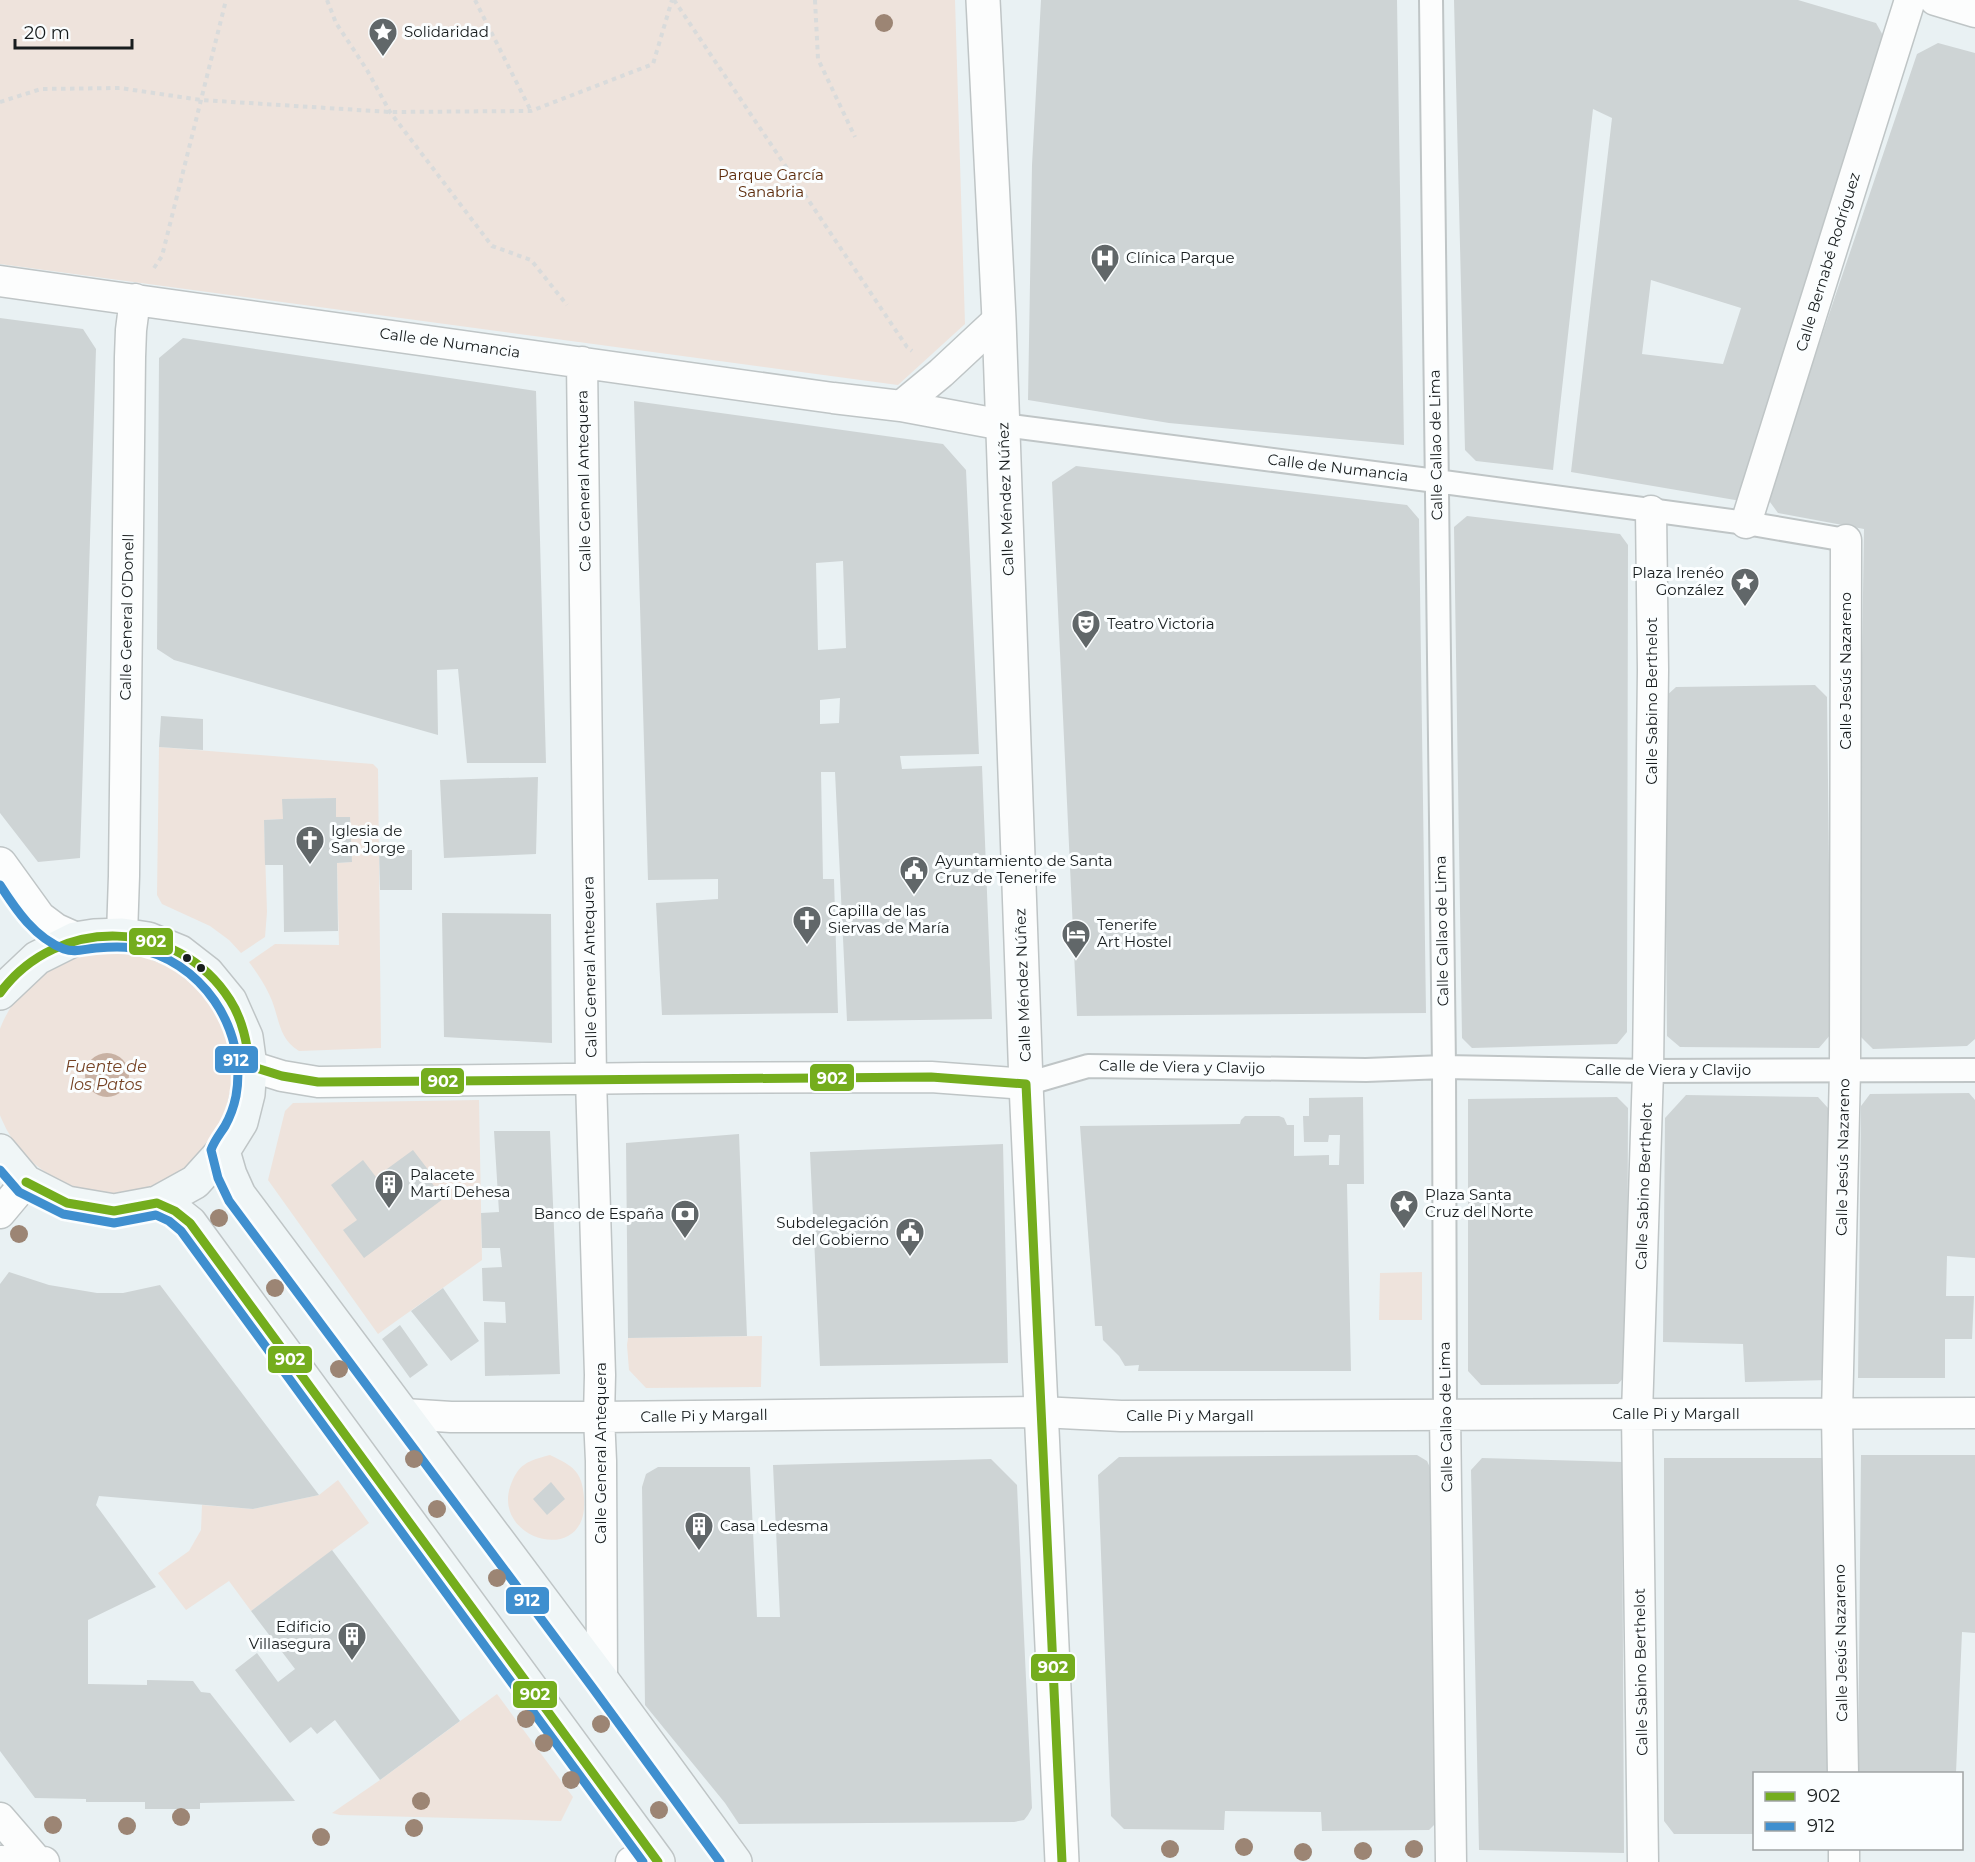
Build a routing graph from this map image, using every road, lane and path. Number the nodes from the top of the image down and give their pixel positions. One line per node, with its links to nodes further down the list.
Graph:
1 (226, 0): 11 (path)
2 (327, 0): 14 (path)
3 (475, 0): 13 (path)
4 (673, 0): 13 (path); 21 (path)
5 (815, 0): 15 (path)
6 (983, 0): 19 (street, Calle Méndez Núñez)
7 (1431, 0): 24 (street, Calle Callao de Lima)
8 (1910, 0): 26 (street, Calle Bernabé Rodríguez)
9 (1935, 0): 10 (street)
10 (1975, 12)
11 (201, 99): 12 (path); 14 (path); 17 (path)
12 (0, 102)
13 (531, 111): 14 (path)
14 (390, 112): 18 (path)
15 (855, 137)
16 (0, 281): 17 (street, Calle de Numancia)
17 (135, 299): 20 (street, Calle de Numancia); 29 (street, Calle General O'Donell)
18 (567, 305)
19 (999, 319): 21 (street); 23 (street, Calle Méndez Núñez)
20 (582, 362): 22 (street, Calle de Numancia); 37 (street, Calle General Antequera)
21 (941, 374): 22 (street)
22 (901, 406): 23 (street, Calle de Numancia)
23 (1003, 425): 24 (street, Calle de Numancia); 38 (street, Calle Méndez Núñez)
24 (1436, 481): 25 (street, Calle de Numancia); 33 (street, Calle Callao de Lima)
25 (1651, 511): 26 (street, Calle de Numancia); 36 (street, Calle Sabino Berthelot)
26 (1746, 524): 27 (street, Calle de Numancia)
27 (1846, 540): 34 (street, Calle Jesús Nazareno)
28 (0, 864): 30 (street)
29 (122, 935): 30 (main road); 32 (main road)
30 (75, 939): 31 (main road)
31 (1, 986)
32 (250, 1066): 37 (street, Calle de Viera y Clavijo); 40 (main road)
33 (1444, 1067): 36 (street, Calle de Viera y Clavijo); 38 (street, Calle de Viera y Clavijo); 47 (street, Calle Callao de Lima)
34 (1845, 1070): 35 (street, Calle de Viera y Clavijo); 36 (street, Calle de Viera y Clavijo); 49 (street, Calle Jesús Nazareno)
35 (1975, 1070)
36 (1648, 1071): 48 (street, Calle Sabino Berthelot)
37 (591, 1079): 38 (street, Calle de Viera y Clavijo); 50 (street, Calle General Antequera)
38 (1026, 1084): 44 (street, Calle Méndez Núñez)
39 (0, 1151): 41 (main road)
40 (223, 1151): 42 (main road); 46 (main road)
41 (26, 1182): 42 (main road); 43 (street)
42 (157, 1203): 57 (main road)
43 (0, 1213)
44 (1041, 1412): 47 (street, Calle Pi y Margall); 50 (street, Calle Pi y Margall); 59 (street, Calle Méndez Núñez)
45 (1975, 1413): 49 (street, Calle Pi y Margall)
46 (404, 1414): 50 (street, Calle Pi y Margall); 51 (main road)
47 (1446, 1414): 48 (street, Calle Pi y Margall); 60 (street, Calle Callao de Lima)
48 (1637, 1414): 49 (street, Calle Pi y Margall); 61 (street, Calle Sabino Berthelot)
49 (1837, 1414): 52 (street, Calle Jesús Nazareno)
50 (599, 1417): 51 (street, Calle General Antequera)
51 (603, 1680): 58 (main road)
52 (1843, 1772)
53 (0, 1818): 55 (street)
54 (0, 1862): 55 (street)
55 (38, 1862): 56 (street)
56 (44, 1862)
57 (648, 1862)
58 (735, 1862)
59 (1062, 1862)
60 (1451, 1862)
61 (1643, 1862)

